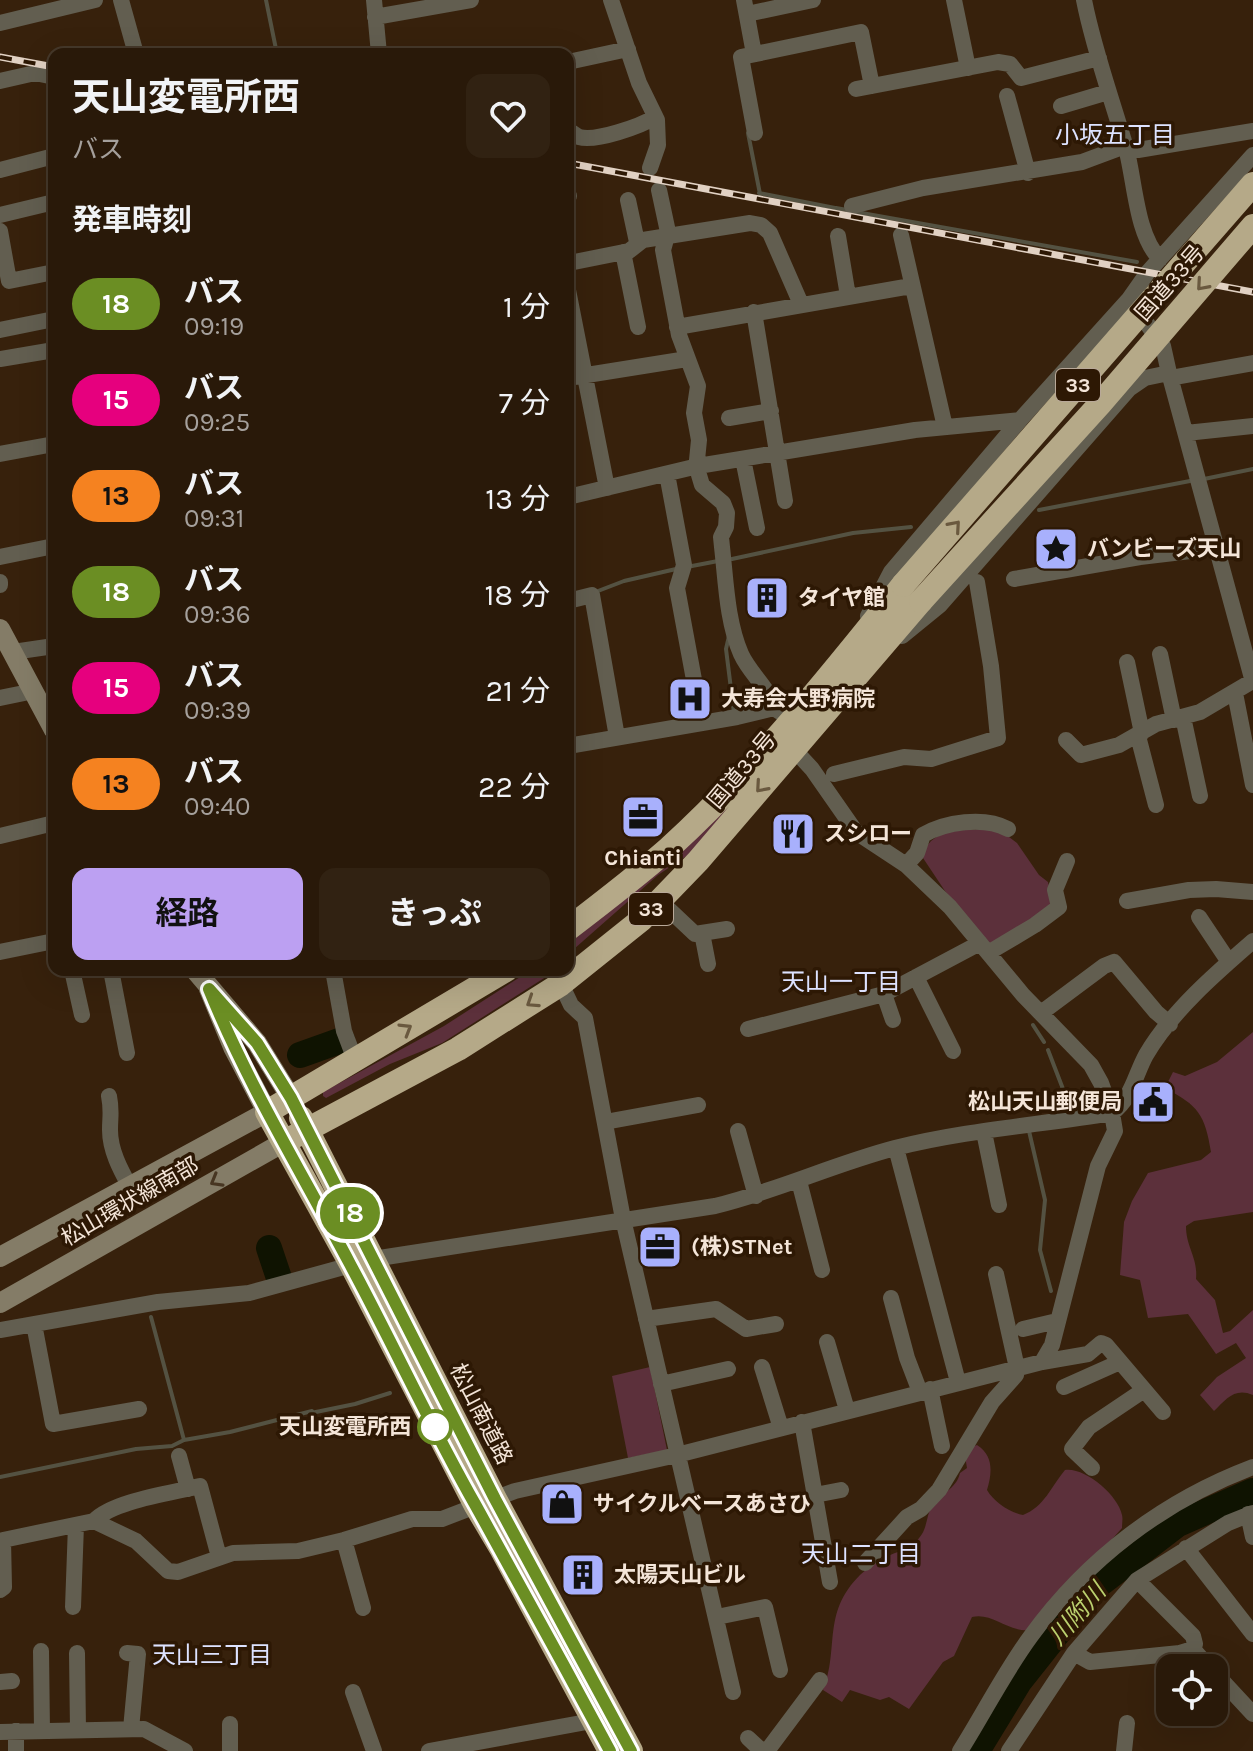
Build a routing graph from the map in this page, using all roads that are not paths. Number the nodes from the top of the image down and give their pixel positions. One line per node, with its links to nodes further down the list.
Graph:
1 (95, 0): 11 (street)
2 (121, 0): 12 (street)
3 (374, 0): 10 (street)
4 (471, 0): 10 (street)
5 (611, 0): 14 (street)
6 (813, 0): 9 (street)
7 (954, 0): 18 (street)
8 (1084, 0): 16 (street)
9 (746, 7): 15 (street)
10 (375, 17): 13 (street)
11 (0, 23)
12 (134, 48)
13 (378, 48)
14 (628, 49): 17 (street); 24 (street)
15 (754, 54): 18 (street); 26 (street)
16 (1099, 58): 18 (street); 21 (street)
17 (574, 61)
18 (968, 68)
19 (48, 76): 20 (street)
20 (0, 81)
21 (1108, 92): 23 (street); 28 (street)
22 (1007, 96): 33 (street)
23 (1061, 106)
24 (655, 117): 27 (street); 31 (street)
25 (1253, 131): 28 (street)
26 (755, 133)
27 (574, 134)
28 (1126, 148): 33 (street); 49 (street)
29 (1253, 155): 41 (street)
30 (48, 158): 32 (street)
31 (650, 168)
32 (0, 170)
33 (1028, 173): 38 (street)
34 (1253, 184): 89 (highway, 国道33号 / 33, one-way to 34, bridge)
35 (659, 190): 44 (street)
36 (628, 200): 47 (street)
37 (48, 203): 39 (street)
38 (852, 206)
39 (0, 215)
40 (1253, 226): 89 (highway, 国道33号 / 33, one-way to 89, bridge)
41 (1190, 227): 45 (street); 49 (street)
42 (0, 231): 50 (street)
43 (901, 235): 51 (street)
44 (666, 237): 47 (street); 54 (street); 59 (street)
45 (1253, 242)
46 (843, 244): 52 (street)
47 (630, 247): 48 (street); 58 (street)
48 (574, 259)
49 (1160, 259): 53 (street)
50 (48, 273)
51 (911, 286): 52 (street); 72 (street)
52 (848, 296): 54 (street)
53 (1129, 299): 66 (street); 70 (street)
54 (801, 304): 55 (street)
55 (754, 312): 59 (street); 68 (street)
56 (48, 320): 60 (street)
57 (574, 320): 65 (street)
58 (638, 327)
59 (677, 327): 63 (street)
60 (0, 330)
61 (48, 351): 62 (street)
62 (0, 359)
63 (687, 359): 65 (street); 78 (street)
64 (1253, 363): 66 (street)
65 (585, 376): 67 (street); 80 (street)
66 (1169, 376): 73 (street); 95 (street)
67 (574, 377)
68 (771, 411): 69 (street); 75 (street)
69 (729, 418)
70 (1020, 420): 72 (street); 95 (street)
71 (1253, 426): 73 (street)
72 (945, 427): 75 (street)
73 (1186, 433): 85 (street)
74 (48, 445): 76 (street)
75 (778, 453): 77 (street); 82 (street)
76 (0, 454)
77 (743, 459): 78 (street); 83 (street)
78 (698, 466): 79 (street); 104 (street)
79 (667, 474): 80 (street); 103 (street)
80 (607, 488): 81 (street)
81 (574, 496)
82 (785, 501)
83 (757, 528)
84 (48, 547): 86 (street)
85 (1216, 548): 87 (street); 97 (street)
86 (0, 557)
87 (1014, 579)
88 (977, 582): 109 (street)
89 (912, 593): 95 (highway, 国道33号 / 33)
90 (574, 600): 106 (street)
91 (0, 629): 93 (street)
92 (48, 647): 93 (street)
93 (13, 652): 98 (street)
94 (1160, 654): 102 (street)
95 (856, 661): 104 (highway, 国道33号 / 33)
96 (1127, 662): 105 (street)
97 (1252, 682): 99 (street)
98 (34, 691): 100 (street); 101 (street)
99 (1235, 693): 102 (street); 110 (street)
100 (0, 698)
101 (48, 718)
102 (1178, 718): 105 (street); 111 (street)
103 (702, 723): 104 (street); 106 (street)
104 (784, 727): 117 (street); 119 (highway, 国道33号 / 33, one-way to 119); 122 (highway, 国道33号 / 33)
105 (1140, 734): 107 (street); 112 (street)
106 (617, 737): 108 (street)
107 (1066, 740)
108 (574, 745)
109 (834, 774)
110 (1253, 785)
111 (1200, 796)
112 (1156, 805)
113 (48, 824): 115 (street)
114 (1008, 829): 117 (street)
115 (0, 836)
116 (1067, 861): 127 (street)
117 (906, 865): 127 (street)
118 (1253, 892): 120 (street)
119 (660, 901): 124 (street); 131 (highway, 国道33号 / 33)
120 (1127, 901)
121 (1199, 917): 129 (street)
122 (574, 924)
123 (727, 929): 124 (street)
124 (702, 933): 130 (street)
125 (48, 942): 128 (street)
126 (1253, 942): 129 (street)
127 (984, 948): 138 (street); 142 (street)
128 (0, 952)
129 (1229, 962): 145 (street)
130 (708, 964)
131 (574, 974)
132 (73, 976): 143 (street)
133 (112, 976): 148 (street)
134 (199, 976): 140 (street)
135 (334, 976): 149 (street)
136 (496, 976): 149 (highway, one-way to 136)
137 (571, 976): 139 (highway, 国道33号 / 33)
138 (916, 977): 141 (street); 147 (street)
139 (561, 984): 155 (street); 156 (highway, 国道33号 / 33, one-way to 156)
140 (209, 989): 151 (street); 153 (street)
141 (884, 994): 144 (street); 146 (street)
142 (1041, 1013): 145 (street); 154 (street)
143 (82, 1015)
144 (893, 1020)
145 (1170, 1024): 154 (street)
146 (748, 1029)
147 (953, 1051)
148 (127, 1053)
149 (355, 1060): 151 (highway)
150 (109, 1096): 162 (street)
151 (291, 1098): 153 (highway); 156 (highway, 松山南道路)
152 (698, 1105): 155 (street)
153 (267, 1112): 159 (highway, 松山南道路); 162 (street, 松山環状線南部)
154 (1112, 1113): 158 (street); 173 (street)
155 (605, 1122): 165 (street)
156 (307, 1130): 159 (highway, 国道33号 / 33); 167 (highway, 松山南道路)
157 (738, 1131): 163 (street)
158 (984, 1132): 160 (street); 164 (street)
159 (284, 1142): 167 (highway, 松山南道路); 171 (street, 松山環状線南部, one-way to 171)
160 (896, 1148): 161 (street); 184 (street)
161 (799, 1181): 163 (street); 168 (street)
162 (130, 1187): 166 (street, 松山環状線南部)
163 (756, 1196): 165 (street)
164 (999, 1205)
165 (623, 1219): 167 (street); 172 (street)
166 (0, 1257)
167 (362, 1261): 174 (street); 202 (highway, 松山南道路)
168 (822, 1270)
169 (996, 1274): 182 (street)
170 (891, 1298): 187 (street)
171 (0, 1303)
172 (646, 1319): 175 (street); 185 (street)
173 (1057, 1321): 176 (street); 179 (street)
174 (34, 1324): 177 (street); 189 (street)
175 (776, 1324)
176 (1023, 1329)
177 (0, 1330)
178 (827, 1342): 190 (street)
179 (1042, 1362): 180 (street); 182 (street)
180 (1120, 1362): 186 (street); 188 (street)
181 (762, 1367): 193 (street)
182 (1017, 1368): 184 (street); 210 (street)
183 (728, 1369): 185 (street)
184 (958, 1382): 187 (street)
185 (661, 1384): 195 (street)
186 (1064, 1387)
187 (925, 1390): 190 (street); 194 (street)
188 (1144, 1390): 191 (street); 198 (street)
189 (139, 1409)
190 (847, 1410): 192 (street)
191 (1163, 1412)
192 (802, 1422): 193 (street); 201 (street)
193 (781, 1428): 195 (street)
194 (942, 1446)
195 (677, 1455): 202 (street); 216 (street)
196 (179, 1456): 199 (street)
197 (1253, 1467): 247 (street)
198 (1092, 1468)
199 (188, 1489): 204 (street); 209 (street)
200 (841, 1490): 201 (street)
201 (810, 1493): 212 (street)
202 (486, 1502): 207 (street); 230 (highway, 松山南道路)
203 (1250, 1514): 206 (street); 208 (street)
204 (94, 1521): 205 (street); 209 (street)
205 (76, 1525): 213 (street); 214 (street)
206 (1253, 1537)
207 (344, 1540): 209 (street); 215 (street)
208 (1186, 1548): 211 (street); 217 (street)
209 (219, 1557)
210 (865, 1563)
211 (1137, 1580): 218 (street); 222 (street)
212 (830, 1582)
213 (0, 1590)
214 (73, 1607)
215 (363, 1608)
216 (717, 1617): 224 (street); 228 (street)
217 (1253, 1634)
218 (1199, 1643): 222 (street); 223 (street)
219 (41, 1651): 235 (street)
220 (77, 1653): 234 (street)
221 (127, 1653): 233 (street)
222 (1074, 1653): 248 (street)
223 (1204, 1654)
224 (780, 1670)
225 (820, 1680): 246 (street)
226 (1228, 1687): 229 (street)
227 (353, 1692): 242 (street)
228 (733, 1692)
229 (1253, 1714)
230 (603, 1719): 238 (street); 244 (highway, 松山南道路); 245 (highway, 松山南道路)
231 (1127, 1723): 249 (street)
232 (230, 1724): 241 (street)
233 (131, 1729): 234 (street); 240 (street)
234 (78, 1730): 235 (street)
235 (42, 1731): 236 (street)
236 (8, 1732): 239 (street)
237 (748, 1738): 246 (street)
238 (505, 1744): 243 (street)
239 (16, 1751)
240 (185, 1751)
241 (230, 1751)
242 (374, 1751)
243 (429, 1751)
244 (610, 1751)
245 (631, 1751)
246 (764, 1751)
247 (960, 1751)
248 (1009, 1751)
249 (1124, 1751)

